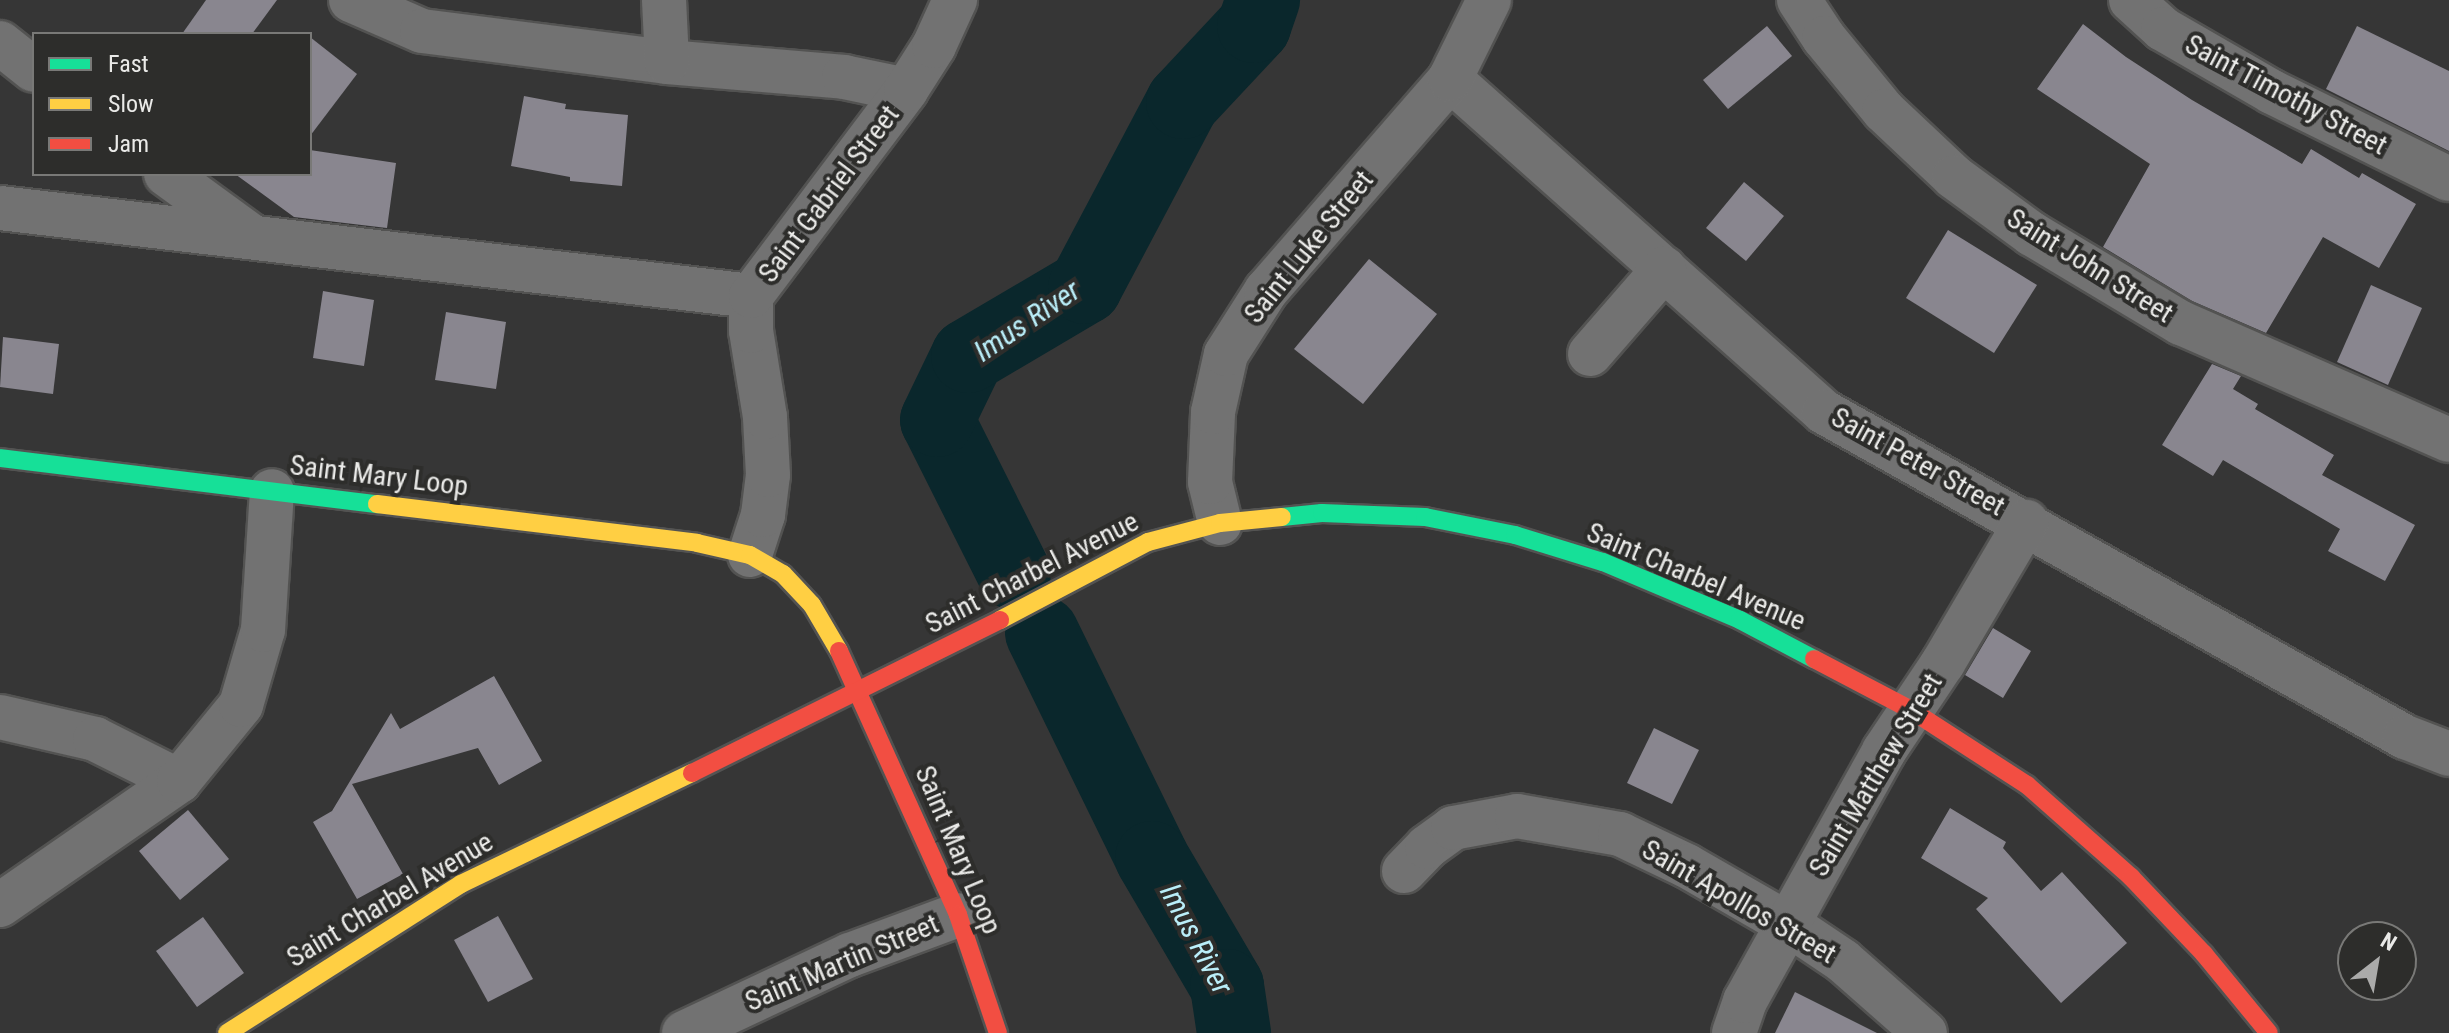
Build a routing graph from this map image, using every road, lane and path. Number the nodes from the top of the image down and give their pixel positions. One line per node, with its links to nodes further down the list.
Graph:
1 (351, 0): 8 (street)
2 (664, 0): 8 (street)
3 (955, 0): 11 (street, Saint Gabriel Street)
4 (1489, 0): 10 (street, Saint Luke Street)
5 (1799, 0): 19 (street, Saint John Street)
6 (2131, 0): 13 (street, Saint Timothy Street)
7 (0, 43): 9 (street)
8 (667, 62): 11 (street)
9 (32, 68)
10 (1450, 79): 16 (street, Saint Peter Street); 23 (street, Saint Luke Street)
11 (906, 90): 17 (street, Saint Gabriel Street)
12 (169, 176): 15 (street)
13 (2449, 179)
14 (0, 208): 15 (street)
15 (255, 238): 17 (street)
16 (1664, 269): 18 (street); 22 (street, Saint Peter Street)
17 (751, 296): 24 (street, Saint Gabriel Street)
18 (1590, 354)
19 (2449, 440)
20 (0, 458): 21 (street, Saint Mary Loop)
21 (272, 491): 24 (street, Saint Mary Loop); 29 (street)
22 (2026, 522): 26 (street, Saint Matthew Street); 28 (street, Saint Peter Street)
23 (1220, 523): 25 (street, Saint Charbel Avenue); 26 (street, Saint Charbel Avenue)
24 (750, 555): 25 (street)
25 (858, 692): 32 (street, Saint Mary Loop); 35 (street, Saint Charbel Avenue)
26 (1911, 710): 33 (street, Saint Matthew Street); 40 (street, Saint Charbel Avenue)
27 (0, 717): 29 (street)
28 (2449, 754)
29 (179, 781): 31 (street)
30 (1404, 871): 33 (street, Saint Apollos Street)
31 (0, 905)
32 (958, 915): 34 (street, Saint Martin Street); 37 (street, Saint Mary Loop)
33 (1788, 924): 38 (street, Saint Matthew Street); 39 (street, Saint Apollos Street)
34 (743, 1019): 36 (street, Saint Martin Street)
35 (227, 1033)
36 (684, 1033)
37 (998, 1033)
38 (1734, 1033)
39 (1925, 1033)
40 (2269, 1033)

